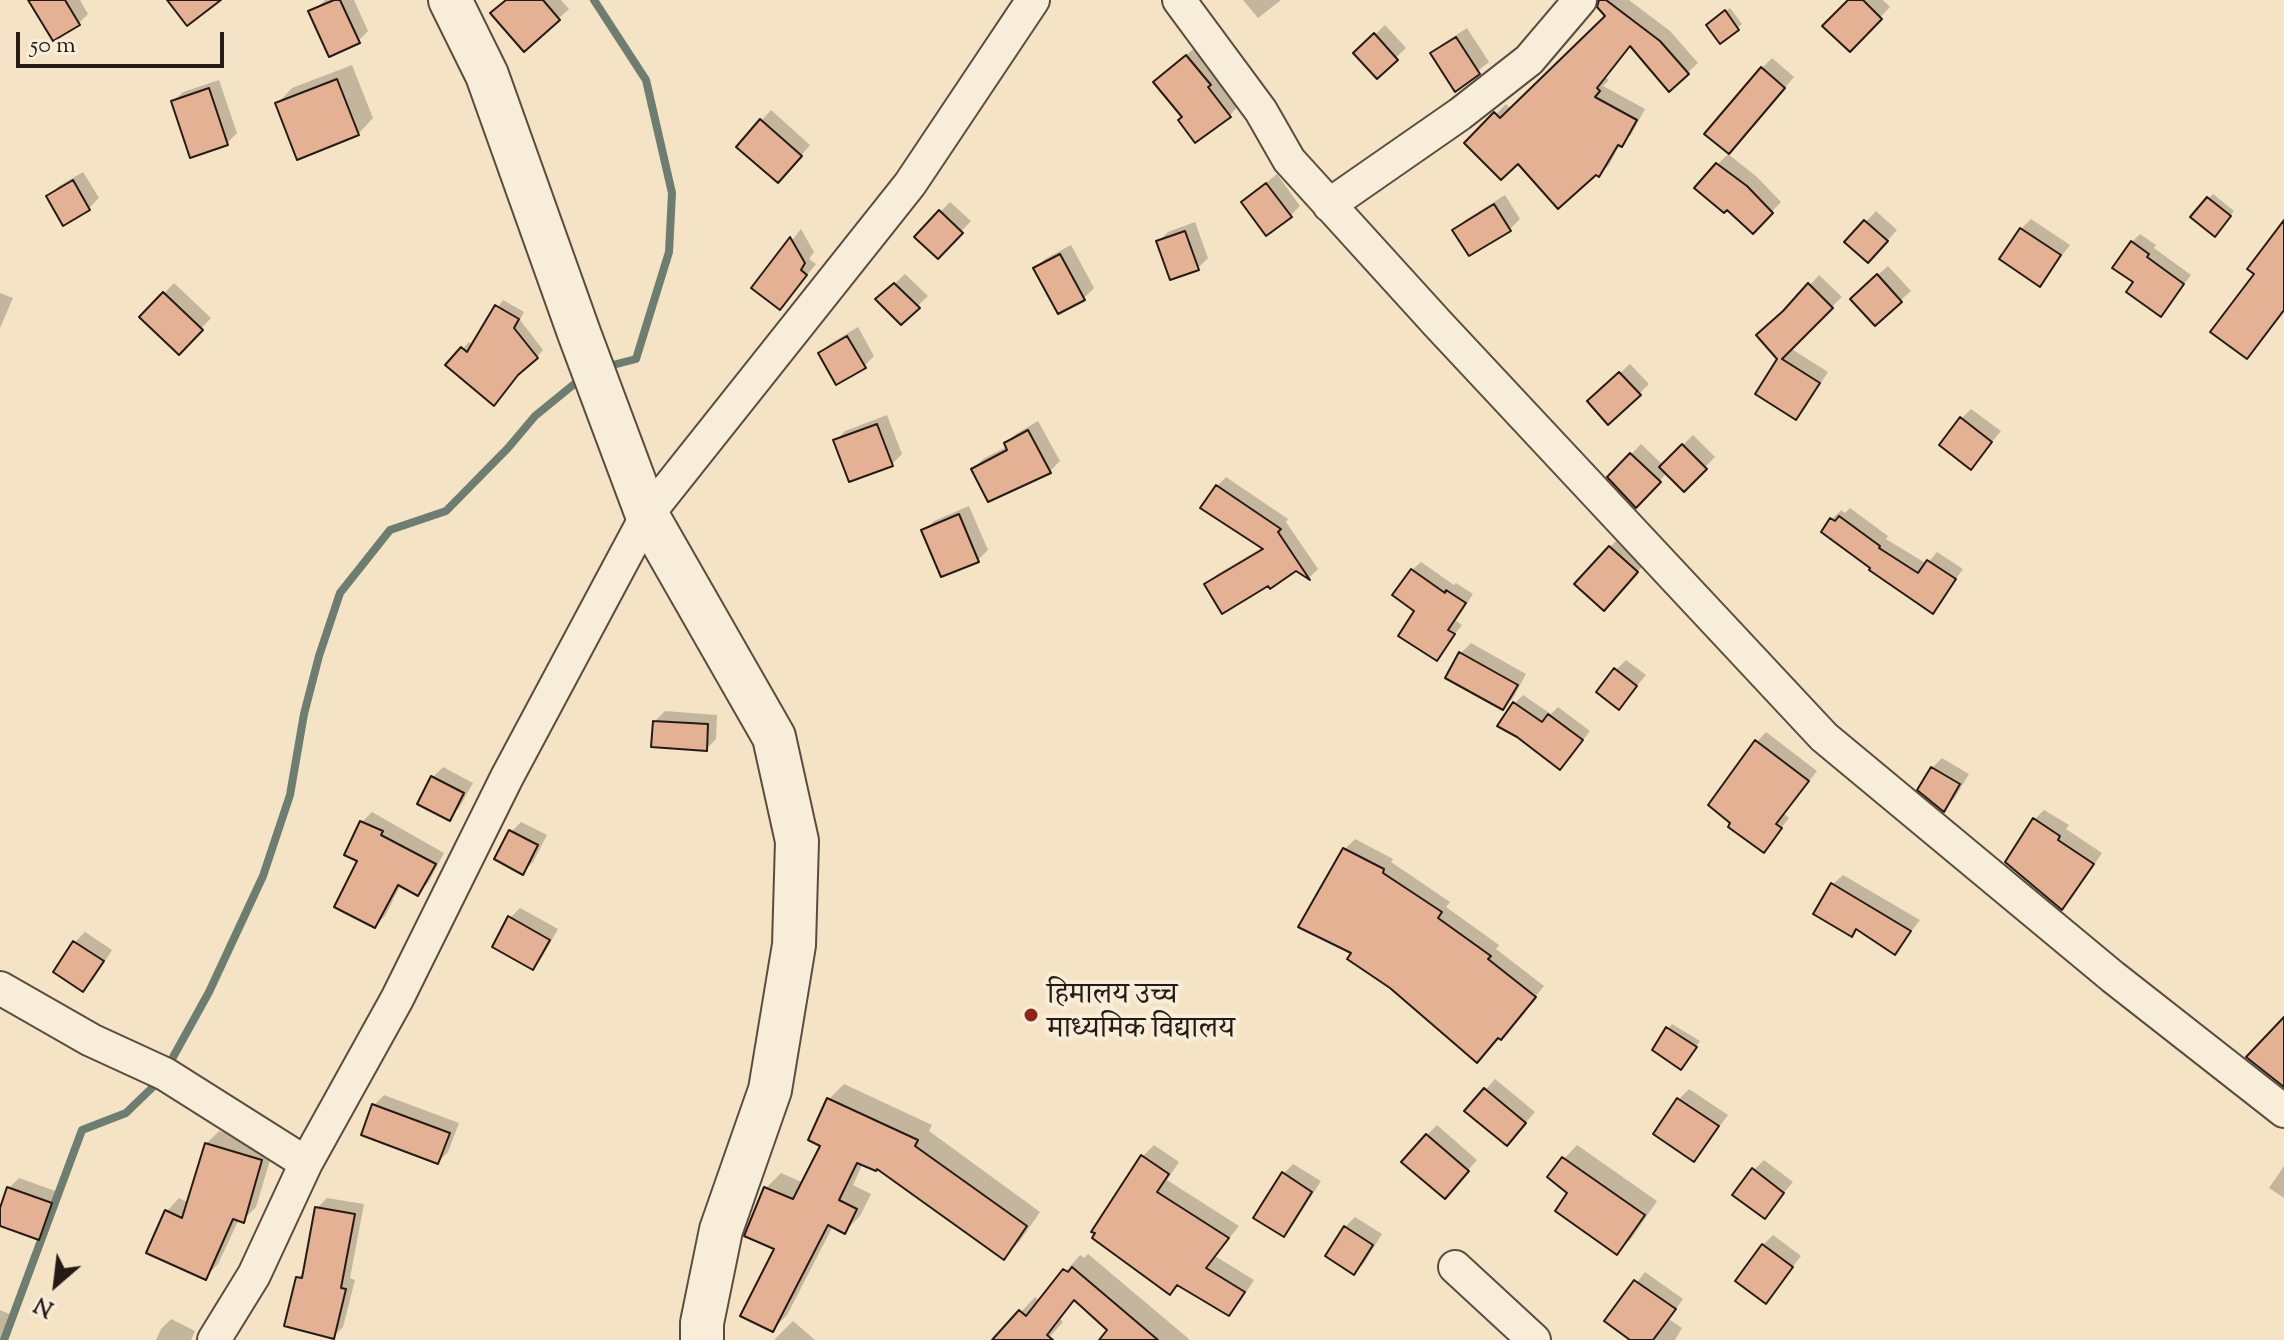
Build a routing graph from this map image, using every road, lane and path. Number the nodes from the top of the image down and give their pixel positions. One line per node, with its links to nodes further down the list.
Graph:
1 (450, 0): 6 (street)
2 (1033, 0): 6 (street)
3 (1179, 0): 5 (street)
4 (1580, 0): 5 (street)
5 (1329, 205): 8 (street)
6 (647, 515): 9 (street); 12 (street)
7 (0, 988): 9 (street)
8 (2284, 1111)
9 (306, 1163): 11 (street)
10 (1455, 1267): 13 (street)
11 (214, 1340)
12 (702, 1340)
13 (1534, 1340)

